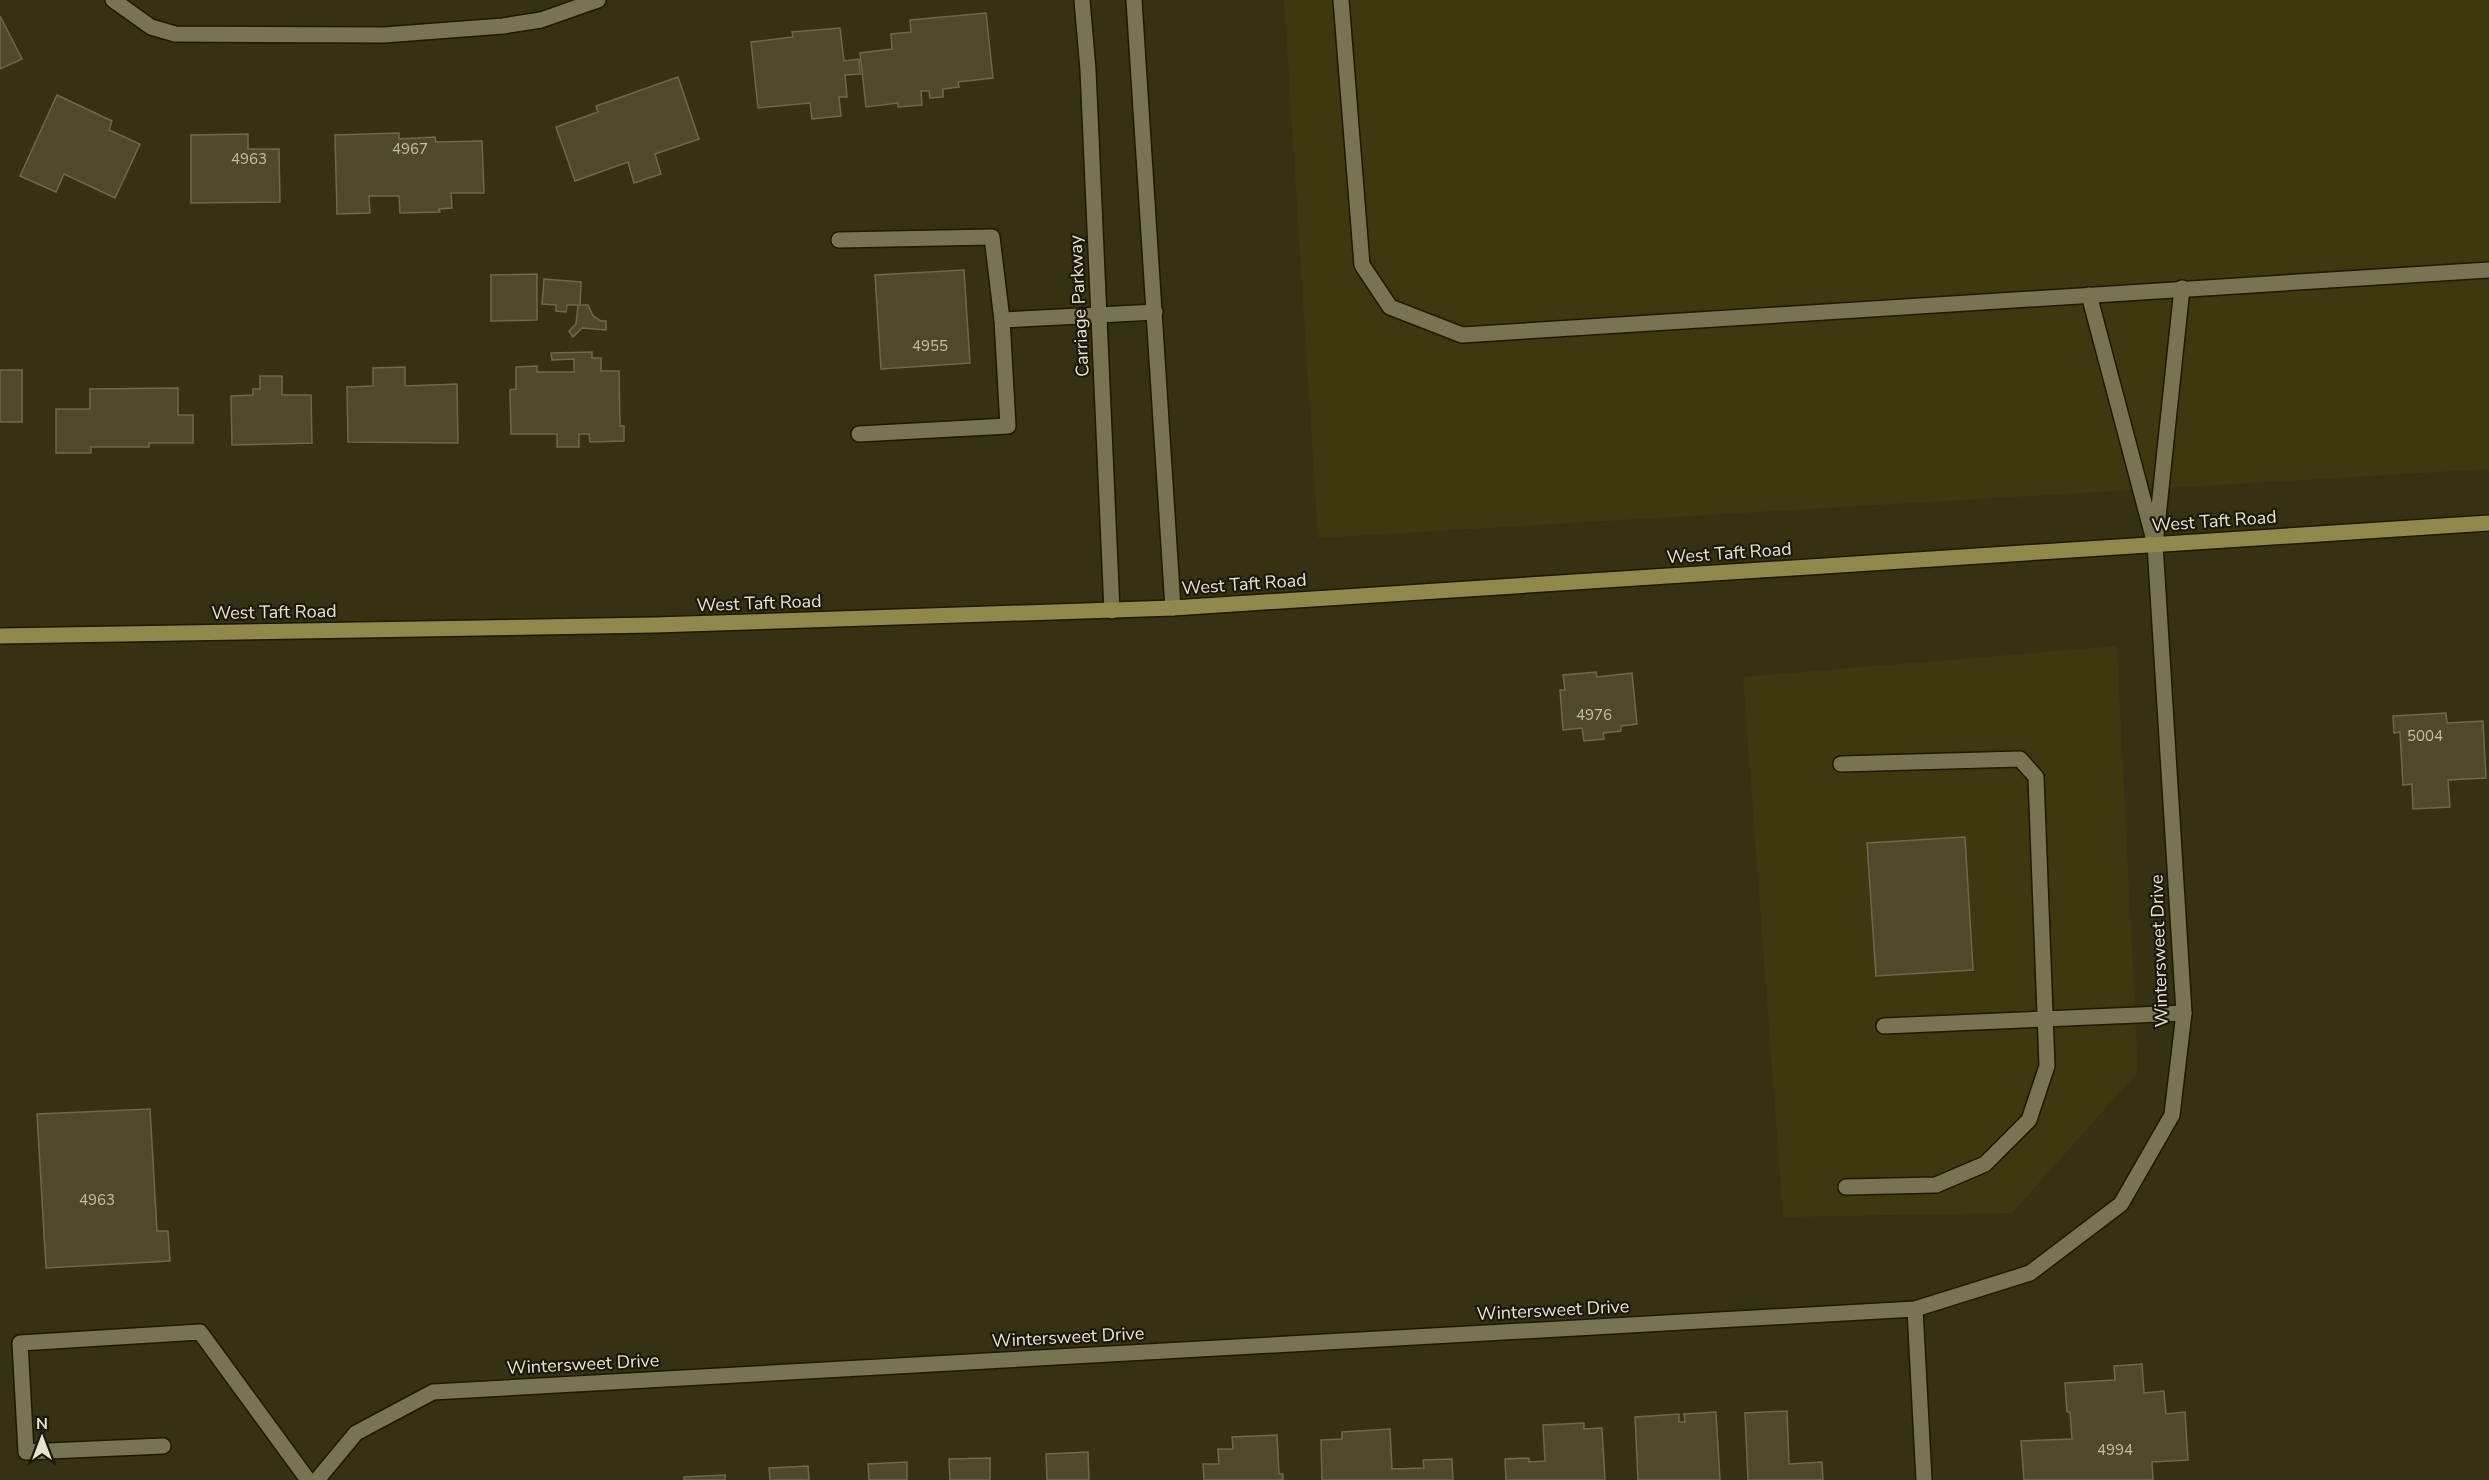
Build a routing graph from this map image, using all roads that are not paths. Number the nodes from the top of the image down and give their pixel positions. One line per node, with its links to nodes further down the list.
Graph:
1 (113, 0): 2 (street)
2 (598, 0)
3 (1082, 0): 11 (street, Carriage Parkway)
4 (1134, 0): 10 (street)
5 (1341, 0): 9 (street)
6 (839, 240): 12 (street)
7 (2489, 270): 8 (street)
8 (2182, 288): 9 (street); 15 (street)
9 (2089, 295): 15 (street)
10 (1155, 312): 11 (street); 16 (street)
11 (1099, 315): 12 (street); 17 (street, Carriage Parkway)
12 (1002, 320): 13 (street)
13 (859, 434)
14 (2489, 523): 15 (main road, West Taft Road)
15 (2155, 544): 16 (main road, West Taft Road); 20 (street, Wintersweet Drive)
16 (1173, 608): 17 (main road, West Taft Road)
17 (1112, 611): 18 (main road, West Taft Road)
18 (0, 636)
19 (1841, 764): 21 (street)
20 (2184, 1013): 21 (street); 24 (street, Wintersweet Drive)
21 (2045, 1019): 22 (street); 23 (street)
22 (1884, 1026)
23 (1846, 1186)
24 (1915, 1309): 27 (street, Wintersweet Drive); 28 (street)
25 (162, 1446): 26 (street)
26 (308, 1480)
27 (317, 1480)
28 (1924, 1480)

